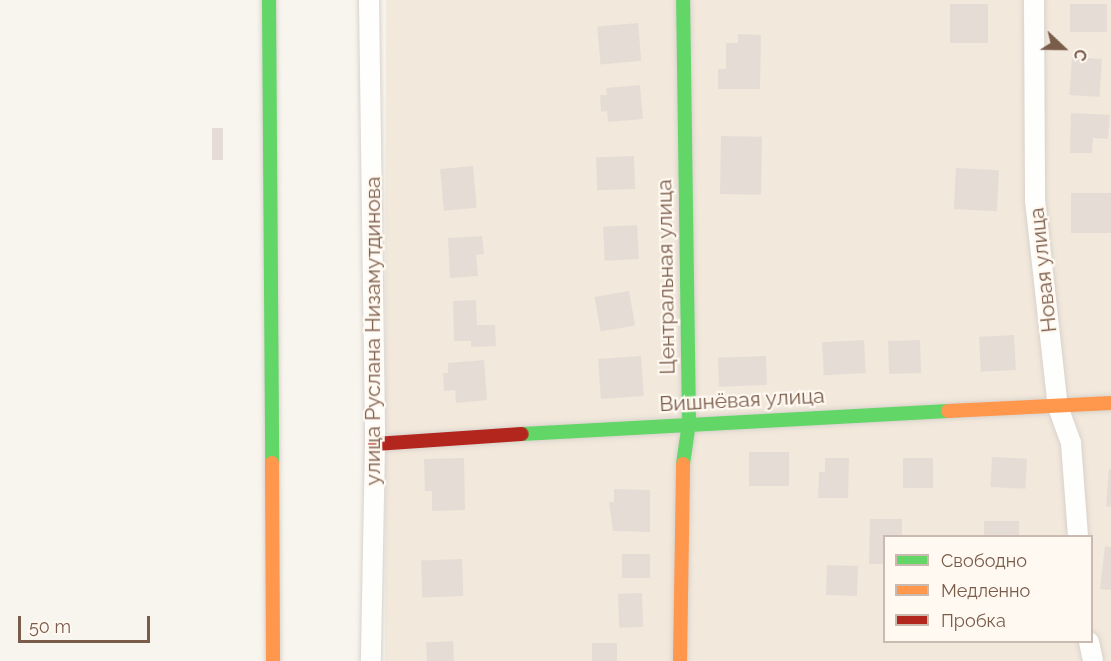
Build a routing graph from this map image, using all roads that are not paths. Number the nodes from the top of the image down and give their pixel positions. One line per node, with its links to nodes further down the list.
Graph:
1 (269, 0): 11 (street)
2 (369, 0): 8 (street, улица Руслана Низамутдинова)
3 (683, 0): 7 (street, Центральная улица)
4 (1034, 0): 6 (street, Новая улица)
5 (1111, 403): 6 (street, Вишнёвая улица)
6 (1058, 407): 7 (street, Вишнёвая улица); 9 (street, Новая улица)
7 (688, 423): 8 (street, Вишнёвая улица); 13 (street, Центральная улица)
8 (375, 444): 12 (street, улица Руслана Низамутдинова)
9 (1078, 535)
10 (1089, 643): 14 (street)
11 (273, 661)
12 (371, 661)
13 (680, 661)
14 (1093, 661)

